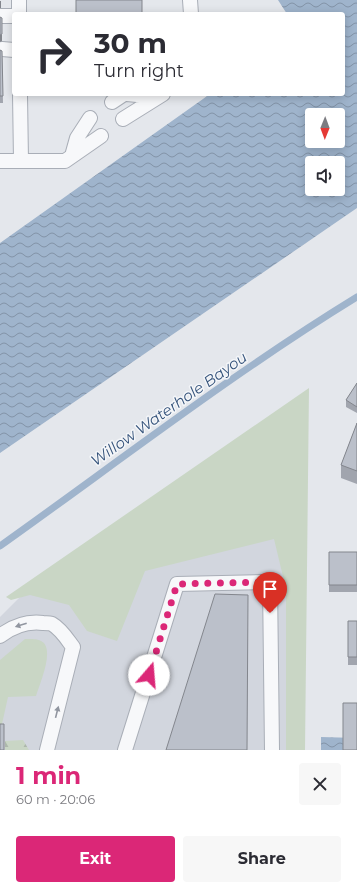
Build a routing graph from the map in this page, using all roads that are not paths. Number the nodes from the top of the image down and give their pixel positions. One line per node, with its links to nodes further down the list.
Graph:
1 (19, 0): 3 (lane)
2 (190, 0): 4 (lane)
3 (19, 12)
4 (191, 12)
5 (20, 96): 12 (lane)
6 (160, 96): 8 (lane)
7 (90, 118): 10 (lane)
8 (123, 119)
9 (101, 136): 10 (lane)
10 (72, 156): 12 (lane)
11 (0, 161): 12 (lane)
12 (21, 161)
13 (0, 636): 14 (lane, one-way to 13)
14 (47, 750)
15 (125, 750): 16 (lane)
16 (272, 750)

